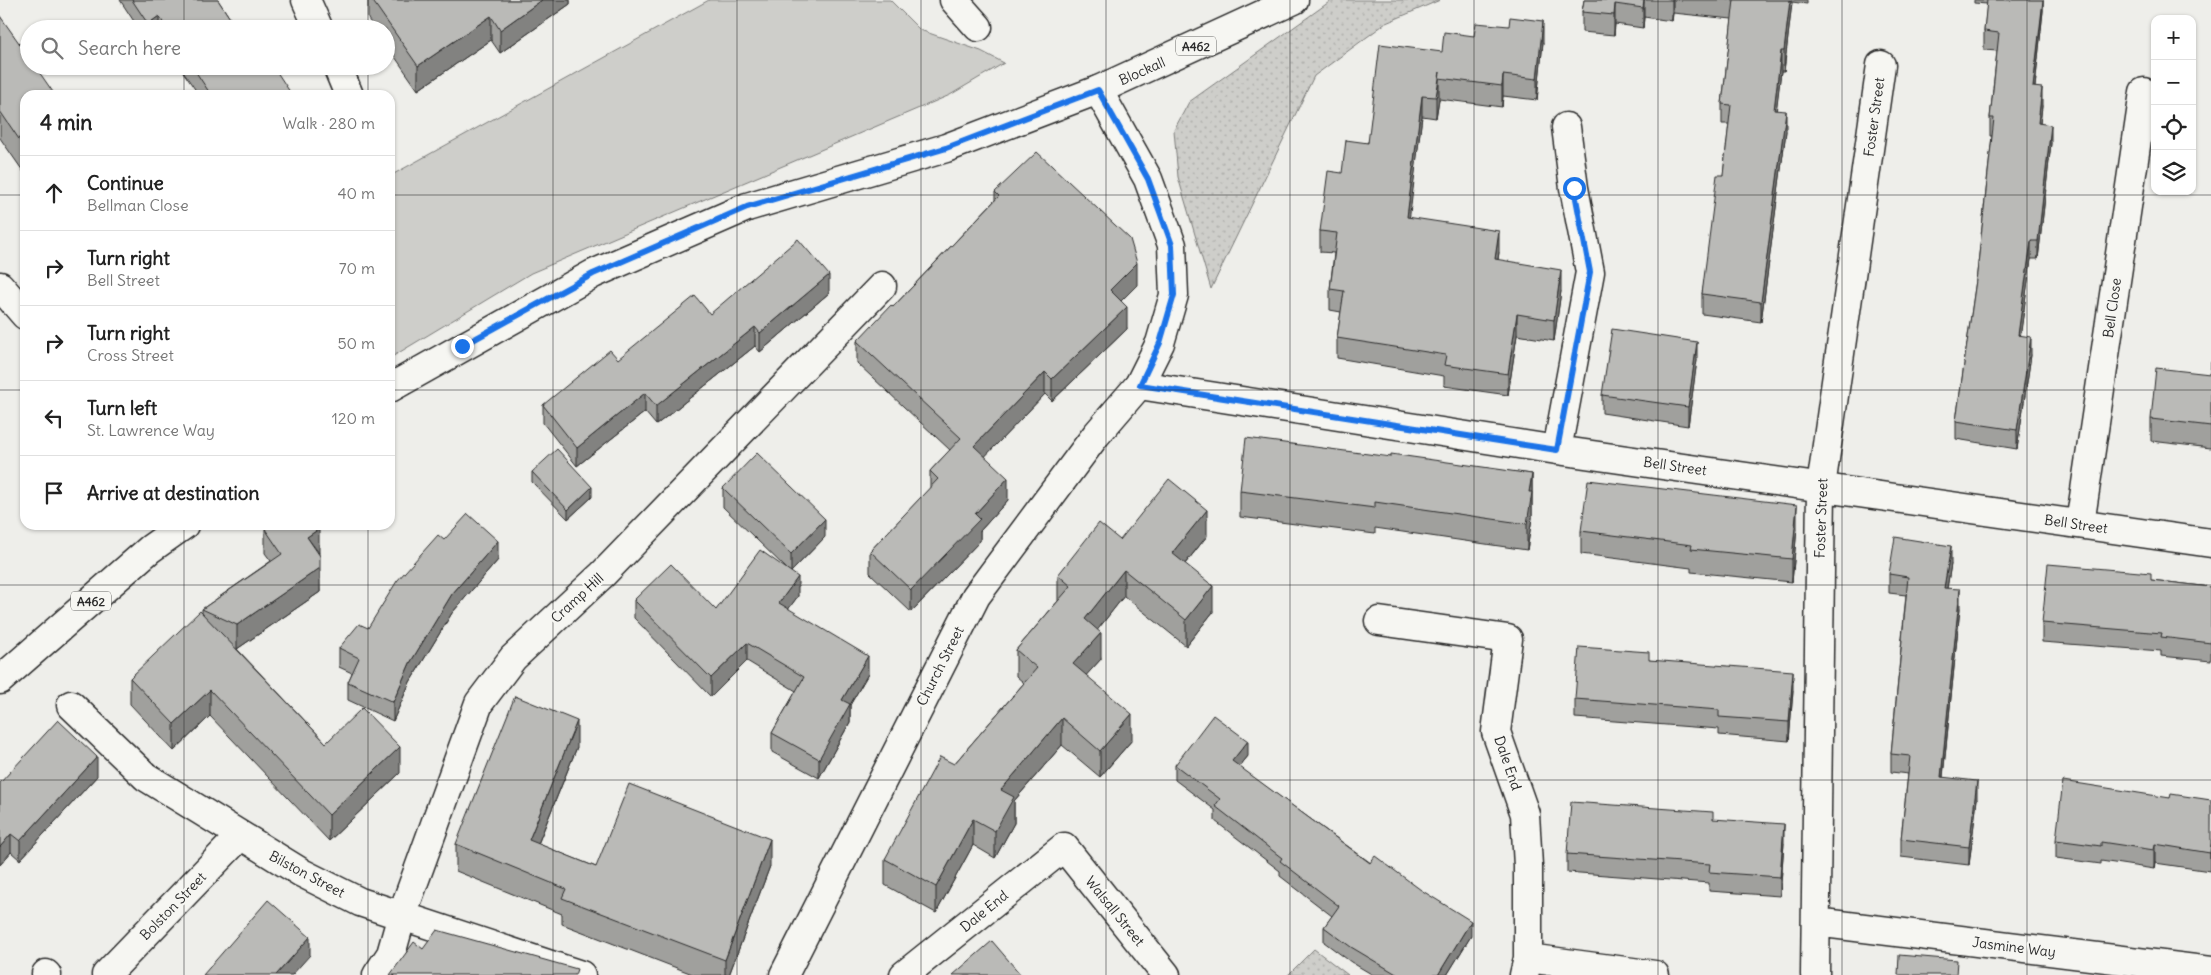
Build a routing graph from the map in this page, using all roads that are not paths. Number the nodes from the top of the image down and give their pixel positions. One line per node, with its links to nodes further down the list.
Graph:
1 (306, 0): 4 (street)
2 (954, 0): 5 (street)
3 (1294, 0): 9 (street, Blockall / A462)
4 (315, 20)
5 (978, 27)
6 (1881, 65): 18 (street, Foster Street)
7 (341, 75): 8 (street)
8 (347, 90)
9 (1098, 90): 15 (street, A462); 16 (street, Church Street)
10 (2144, 92): 19 (street, Bell Close)
11 (1566, 128): 17 (street)
12 (0, 286): 14 (street)
13 (882, 286): 27 (street, Cramp Hill)
14 (20, 308)
15 (395, 385)
16 (1140, 385): 17 (street, Bell Street); 34 (street, Church Street)
17 (1557, 450): 18 (street, Bell Street)
18 (1821, 487): 19 (street, Bell Street); 28 (street, Foster Street)
19 (2080, 524): 21 (street, Bell Street)
20 (177, 530): 23 (street, A462)
21 (2211, 543)
22 (1378, 622): 29 (street, Dale End)
23 (0, 680)
24 (71, 705): 25 (street, Bilston Street)
25 (240, 836): 27 (street, Bilston Street); 31 (street, Bolston Street)
26 (1064, 847): 35 (street, Dale End); 36 (street, Walsall Street)
27 (402, 915): 32 (street, Cramp Hill); 33 (street, Bilston Street)
28 (1816, 922): 30 (street, Jasmine Way); 38 (street, Foster Street)
29 (1526, 966): 37 (street, Dale End)
30 (2211, 971)
31 (106, 975)
32 (377, 975)
33 (581, 975)
34 (784, 975)
35 (904, 975)
36 (1166, 975)
37 (1654, 975)
38 (1814, 975)

